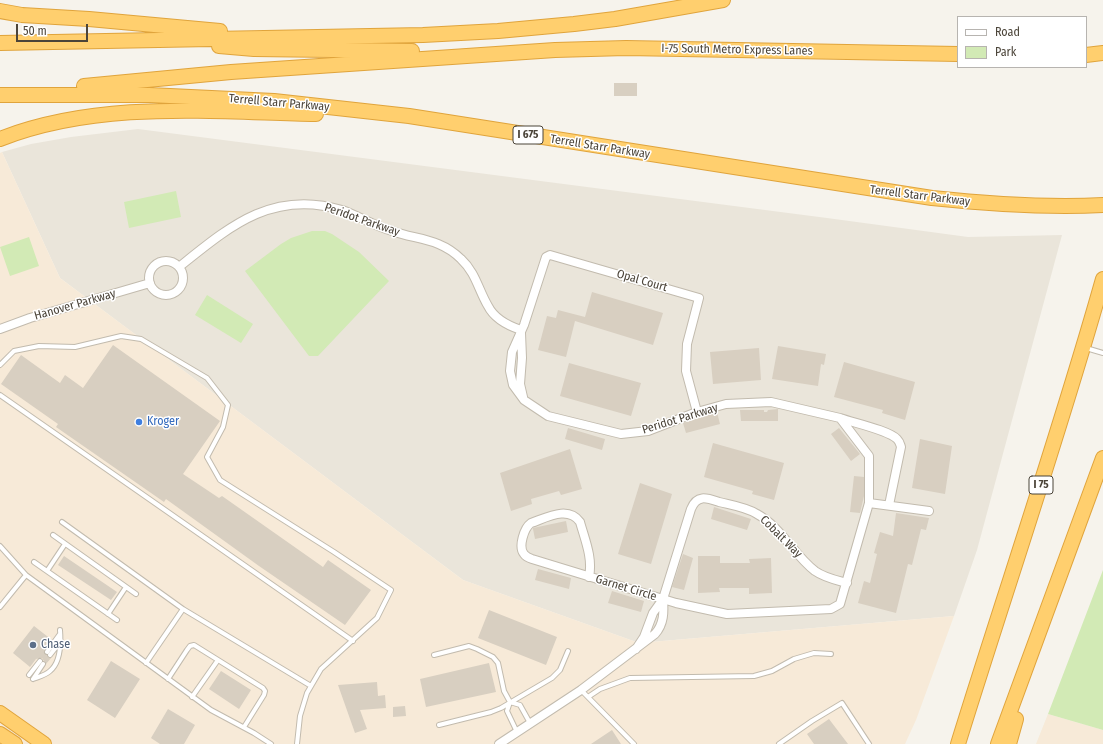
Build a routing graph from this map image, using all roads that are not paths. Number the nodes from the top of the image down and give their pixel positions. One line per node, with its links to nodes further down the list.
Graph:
1 (723, 0): 3 (highway)
2 (0, 12): 3 (highway)
3 (286, 37): 4 (highway)
4 (160, 40): 5 (highway); 6 (highway)
5 (0, 43)
6 (516, 52): 8 (highway, I-75 South Metro Express Lanes); 10 (highway)
7 (1103, 53): 9 (highway)
8 (957, 54)
9 (1087, 54)
10 (0, 94): 11 (highway, Terrell Starr Parkway / I 675)
11 (409, 116): 12 (highway); 13 (highway, Terrell Starr Parkway / I 675)
12 (0, 139)
13 (1103, 205)
14 (179, 267): 16 (street); 16 (street); 18 (street, Peridot Parkway)
15 (1103, 279): 19 (highway, I 75)
16 (150, 283): 17 (street, Hanover Parkway)
17 (0, 330)
18 (521, 330): 23 (street, Peridot Parkway); 23 (street, Opal Court)
19 (1084, 347): 20 (lane); 65 (highway, I 75)
20 (1103, 353)
21 (0, 365): 47 (lane)
22 (0, 395): 47 (lane)
23 (697, 412): 24 (street, Peridot Parkway)
24 (840, 418): 26 (street); 27 (street, Peridot Parkway)
25 (1103, 458): 45 (highway)
26 (869, 503): 27 (street); 37 (street)
27 (889, 505): 28 (street)
28 (929, 511)
29 (62, 522): 42 (lane)
30 (53, 535): 31 (lane)
31 (65, 544): 34 (lane); 38 (lane)
32 (0, 546): 35 (lane)
33 (34, 562): 34 (lane)
34 (47, 571): 43 (lane)
35 (26, 575): 41 (lane); 53 (lane)
36 (589, 577): 36 (street, Garnet Circle); 40 (street, Garnet Circle)
37 (847, 583): 40 (street); 40 (street, Cobalt Way)
38 (126, 588): 39 (lane); 43 (lane)
39 (136, 594)
40 (663, 599): 58 (street)
41 (0, 607)
42 (182, 609): 53 (lane); 57 (lane)
43 (108, 614): 44 (lane)
44 (116, 620)
45 (1036, 639): 79 (highway); 80 (highway)
46 (61, 640): 46 (lane); 54 (lane)
47 (353, 641): 57 (lane)
48 (568, 651): 61 (lane)
49 (831, 654): 60 (lane)
50 (434, 655): 61 (lane)
51 (218, 660): 56 (lane); 59 (lane); 66 (lane)
52 (40, 661): 55 (lane)
53 (146, 663): 56 (lane)
54 (44, 664)
55 (29, 676)
56 (168, 679): 59 (lane)
57 (311, 686): 72 (lane)
58 (581, 690): 60 (lane); 63 (street)
59 (192, 697): 66 (lane)
60 (588, 697): 74 (lane)
61 (510, 702): 63 (lane); 64 (lane); 67 (lane)
62 (0, 713): 70 (highway)
63 (531, 724): 67 (street)
64 (439, 725)
65 (964, 726): 77 (highway); 78 (highway, I 75)
66 (244, 727): 71 (lane)
67 (518, 732): 73 (street)
68 (0, 734): 69 (highway)
69 (15, 744)
70 (44, 744)
71 (271, 744)
72 (297, 744)
73 (499, 744)
74 (634, 744)
75 (780, 744): 76 (lane)
76 (869, 744)
77 (955, 744)
78 (958, 744)
79 (998, 744)
80 (1009, 744)

